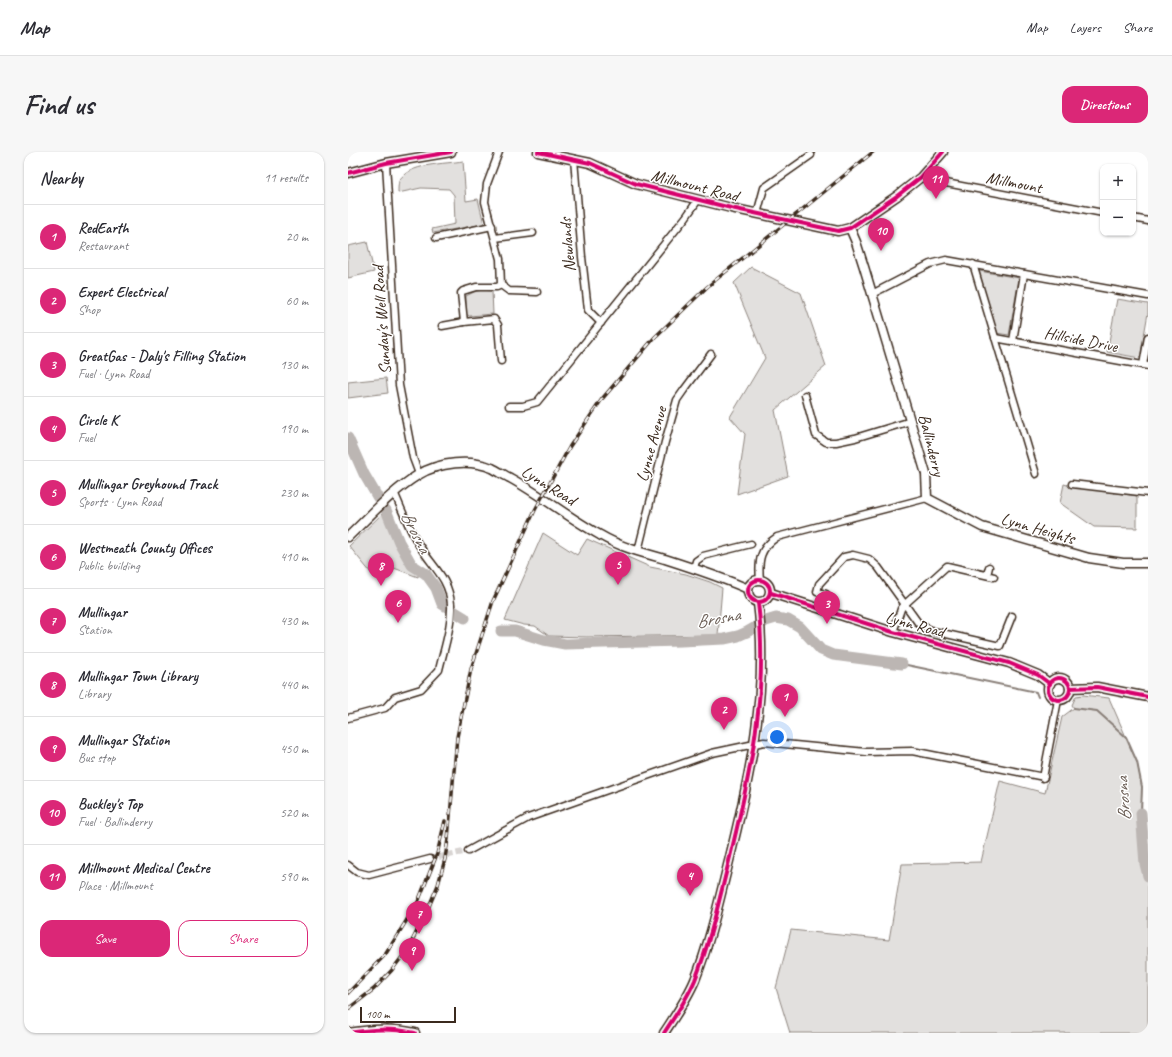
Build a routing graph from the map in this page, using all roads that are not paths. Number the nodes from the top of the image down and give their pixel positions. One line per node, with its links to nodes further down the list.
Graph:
1 (451, 152): 7 (street)
2 (499, 152): 15 (street)
3 (538, 152): 6 (street, Millmount Road)
4 (943, 152): 9 (street)
5 (811, 155): 12 (street)
6 (574, 159): 10 (street, Millmount Road); 27 (street, Newlands)
7 (386, 163): 8 (street); 38 (street, Sunday's Well Road)
8 (348, 173)
9 (921, 177): 11 (street, Millmount); 16 (street)
10 (698, 200): 12 (street, Millmount Road); 27 (street)
11 (1100, 212)
12 (757, 214): 16 (street, Millmount Road)
13 (1136, 219): 14 (street)
14 (1148, 221)
15 (492, 226): 18 (street); 19 (street)
16 (850, 228): 24 (street, Ballinderry)
17 (533, 233): 19 (street)
18 (436, 238)
19 (495, 238): 22 (street)
20 (972, 264): 21 (street); 24 (street); 30 (street)
21 (1024, 274): 25 (street); 31 (street)
22 (501, 285): 23 (street); 26 (street)
23 (537, 292)
24 (872, 294): 37 (street, Ballinderry)
25 (1148, 296)
26 (464, 322): 28 (street); 33 (street)
27 (601, 323): 36 (street)
28 (442, 326)
29 (1148, 337): 34 (street, Hillside Drive)
30 (995, 338): 31 (street, Hillside Drive); 39 (street)
31 (1013, 341): 34 (street, Hillside Drive)
32 (711, 354): 47 (street, Lynne Avenue)
33 (501, 361)
34 (1146, 366)
35 (804, 395): 37 (street)
36 (509, 406)
37 (911, 421): 43 (street, Ballinderry)
38 (419, 474): 41 (street, Lynn Road); 47 (street, Lynn Road)
39 (1036, 474)
40 (1072, 484): 42 (street)
41 (394, 492): 44 (street, Lynn Road); 66 (street)
42 (1148, 493)
43 (927, 498): 49 (street, Lynn Heights); 54 (street, Ballinderry)
44 (348, 537)
45 (751, 544): 46 (street)
46 (744, 546): 48 (street); 51 (street)
47 (638, 551): 51 (street, Lynn Road)
48 (746, 553)
49 (1148, 563)
50 (989, 566): 52 (street)
51 (694, 568): 55 (street, Lynn Road)
52 (987, 575): 53 (street); 59 (street)
53 (994, 577)
54 (760, 580): 55 (street); 56 (street)
55 (748, 589): 58 (street)
56 (771, 593): 58 (street); 61 (street, Lynn Road)
57 (826, 594): 59 (street)
58 (758, 603): 67 (street)
59 (904, 605): 60 (street); 61 (street)
60 (1012, 616)
61 (893, 632): 62 (street, Lynn Road)
62 (1050, 684): 63 (street); 65 (street)
63 (1070, 688): 64 (street); 65 (street)
64 (1148, 698)
65 (1058, 700): 67 (street)
66 (348, 718)
67 (754, 744): 68 (street); 73 (street)
68 (468, 851)
69 (430, 860): 70 (street)
70 (348, 865)
71 (348, 1033): 72 (street)
72 (415, 1033)
73 (664, 1033)

